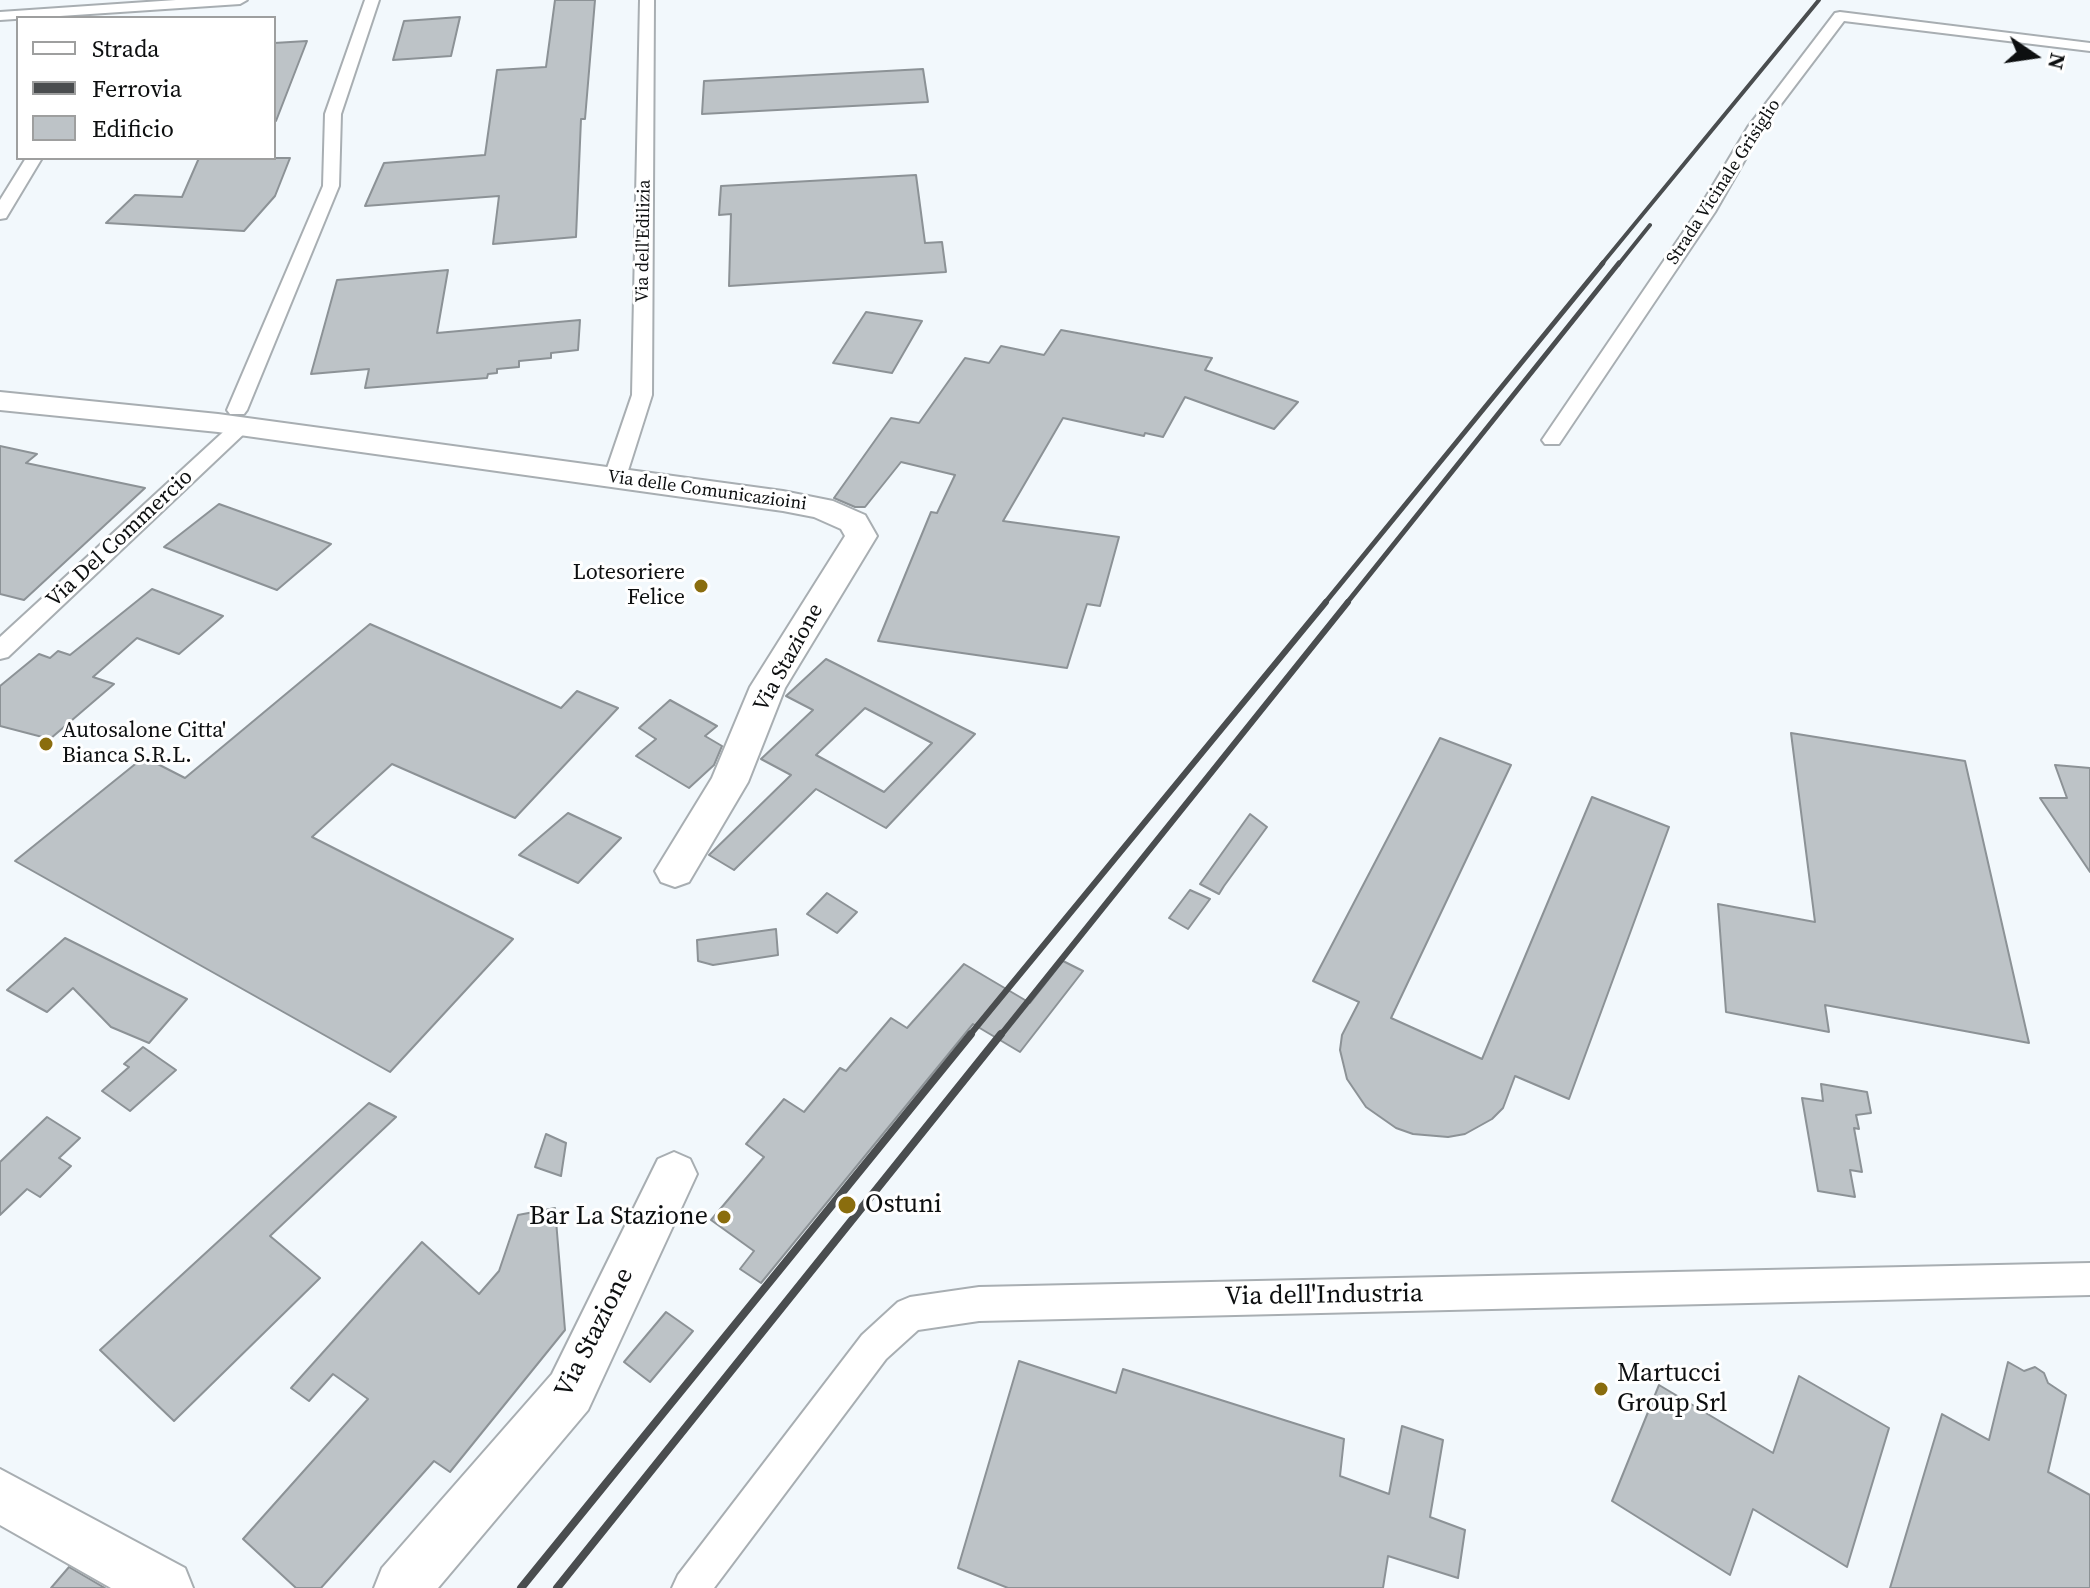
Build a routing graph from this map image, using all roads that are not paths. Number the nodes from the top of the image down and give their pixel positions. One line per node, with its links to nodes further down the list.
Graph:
1 (240, 0): 4 (street)
2 (372, 0): 11 (street)
3 (647, 0): 13 (street, Via dell'Edilizia)
4 (122, 13): 5 (street)
5 (0, 16)
6 (2090, 47): 12 (street, Strada Vicinale Grisiglio)
7 (33, 160): 8 (street)
8 (0, 214)
9 (0, 387): 11 (street, Via delle Comunicazioini)
10 (0, 401): 11 (street, Via delle Comunicazioini)
11 (239, 418): 13 (street, Via delle Comunicazioini); 15 (street, Via Del Commercio)
12 (1552, 440)
13 (619, 469): 14 (street, Via delle Comunicazioini)
14 (822, 508): 16 (street, Via Stazione)
15 (0, 651)
16 (675, 871)
17 (674, 1174): 21 (street, Via Stazione)
18 (2090, 1279): 22 (street, Via dell'Industria)
19 (0, 1496): 20 (street)
20 (165, 1588)
21 (402, 1588)
22 (691, 1588)

